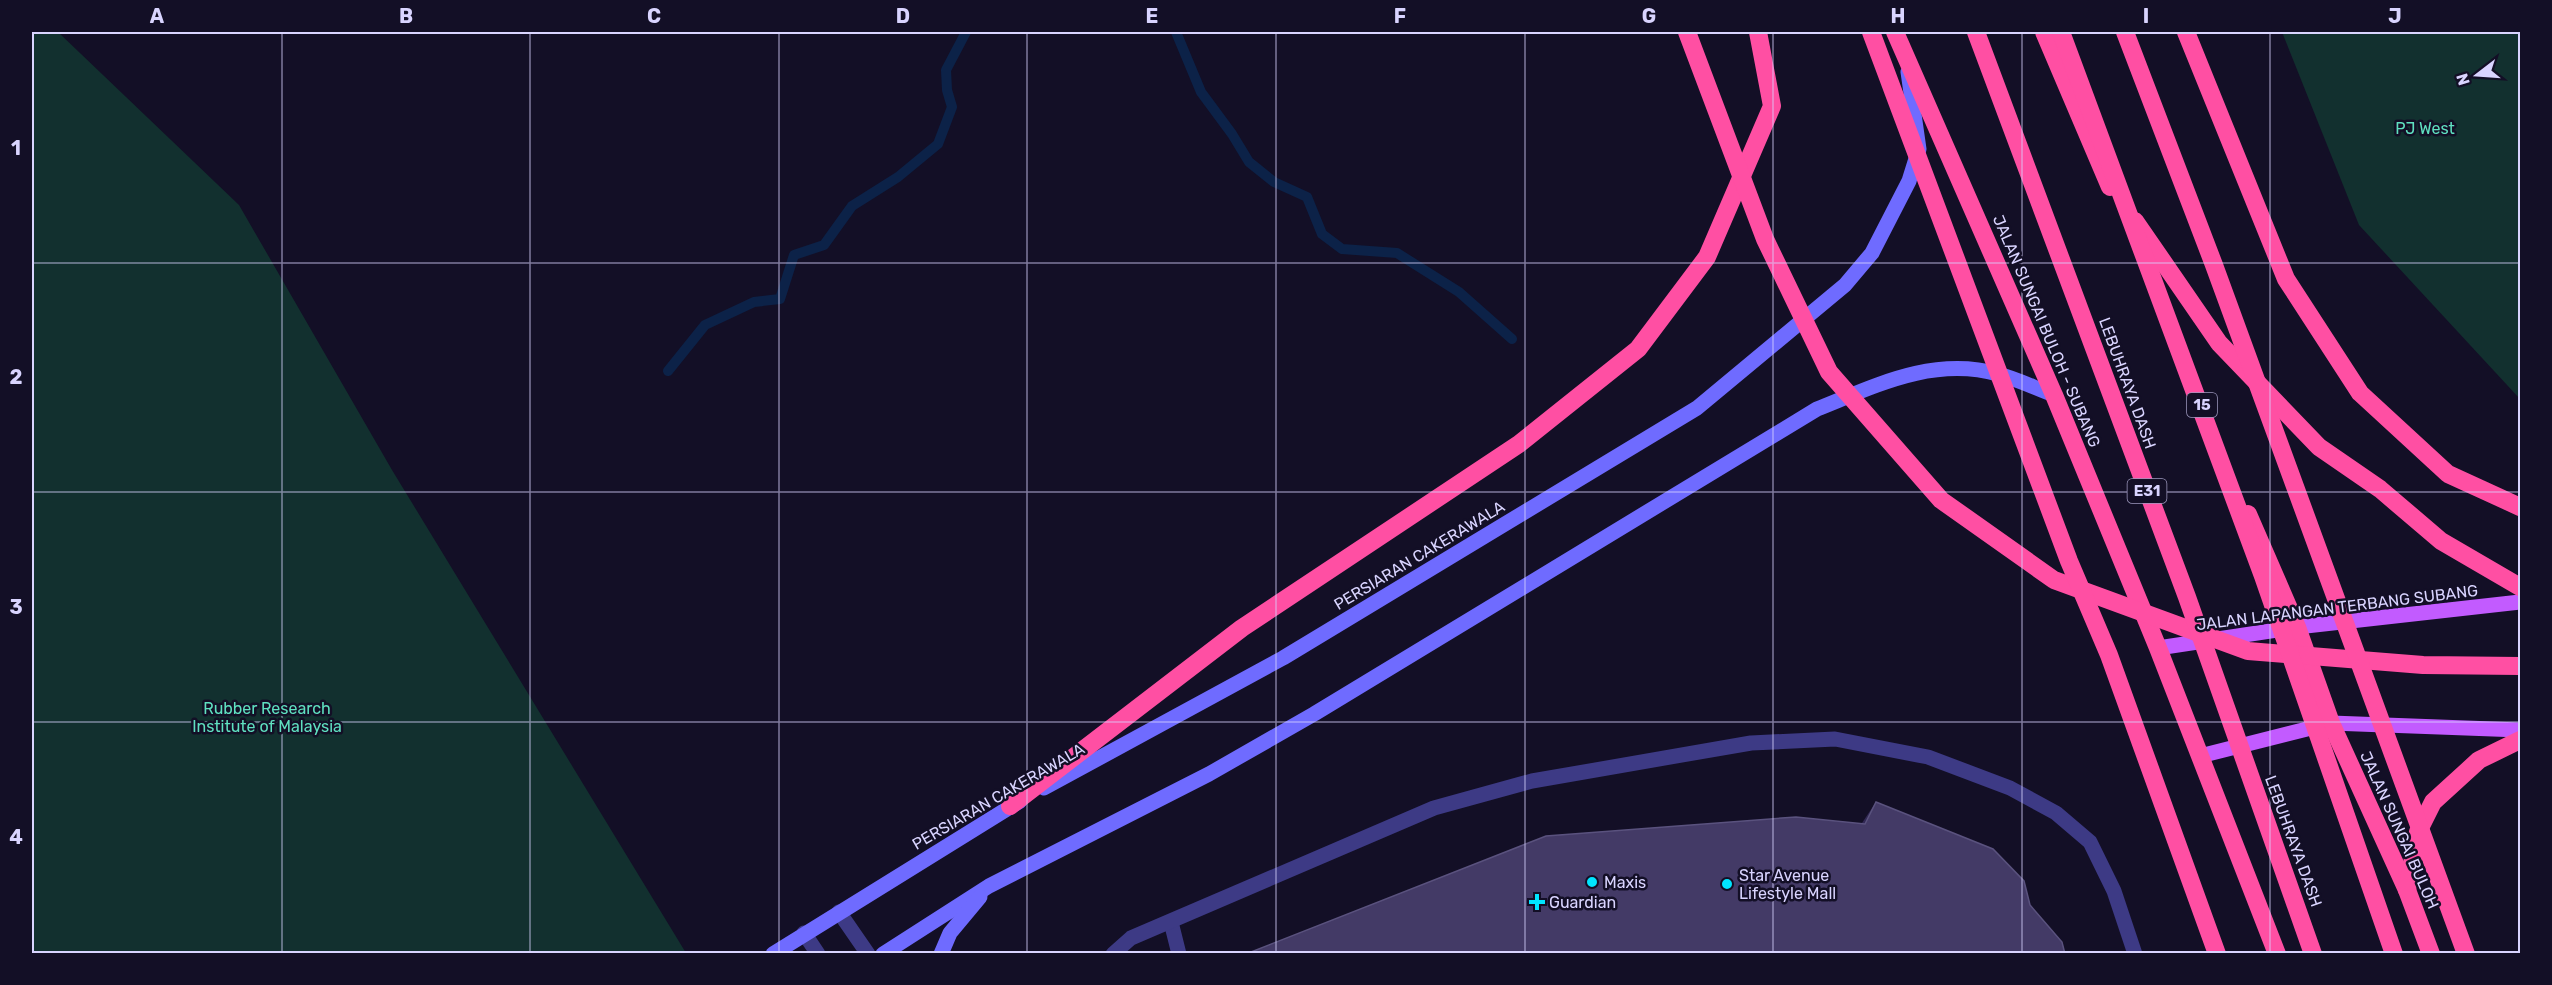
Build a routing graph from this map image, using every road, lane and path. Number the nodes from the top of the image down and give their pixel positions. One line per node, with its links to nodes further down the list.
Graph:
1 (1687, 32): 18 (highway, bridge)
2 (1758, 32): 23 (highway)
3 (1871, 32): 37 (highway, bridge)
4 (1895, 32): 10 (highway, JALAN SUNGAI BULOH - SUBANG)
5 (1976, 32): 39 (highway, LEBUHRAYA DASH / E31, bridge)
6 (2044, 32): 11 (highway, 15)
7 (2061, 32): 40 (highway, bridge)
8 (2125, 32): 42 (highway, bridge)
9 (2186, 32): 13 (highway)
10 (1906, 52): 12 (highway, JALAN SUNGAI BULOH - SUBANG); 23 (street, PERSIARAN CAKERAWALA)
11 (2108, 182): 14 (highway); 16 (highway, 15)
12 (2054, 395): 17 (highway, JALAN SUNGAI BULOH - SUBANG); 24 (street)
13 (2520, 507)
14 (2520, 586)
15 (2520, 602): 16 (main road, JALAN LAPANGAN TERBANG SUBANG)
16 (2296, 627): 17 (main road, JALAN LAPANGAN TERBANG SUBANG); 19 (highway, 15)
17 (2158, 648): 22 (highway, JALAN SUNGAI BULOH - SUBANG)
18 (2520, 666)
19 (2331, 723): 20 (main road); 22 (main road); 25 (highway, JALAN SUNGAI BULOH / 15)
20 (2520, 729)
21 (2520, 740): 25 (highway)
22 (2200, 756): 38 (highway)
23 (1010, 806): 26 (street, PERSIARAN CAKERAWALA)
24 (990, 886): 32 (street); 33 (street)
25 (2407, 890): 41 (highway, JALAN SUNGAI BULOH / 15)
26 (839, 912): 28 (street, PERSIARAN CAKERAWALA); 31 (street)
27 (1170, 922): 34 (street); 35 (street); 36 (street)
28 (804, 933): 29 (street, PERSIARAN CAKERAWALA); 30 (street)
29 (773, 954)
30 (818, 954)
31 (868, 954)
32 (883, 954)
33 (941, 954)
34 (1113, 954)
35 (1179, 954)
36 (2135, 954)
37 (2217, 954)
38 (2277, 954)
39 (2313, 954)
40 (2394, 954)
41 (2431, 954)
42 (2466, 954)

